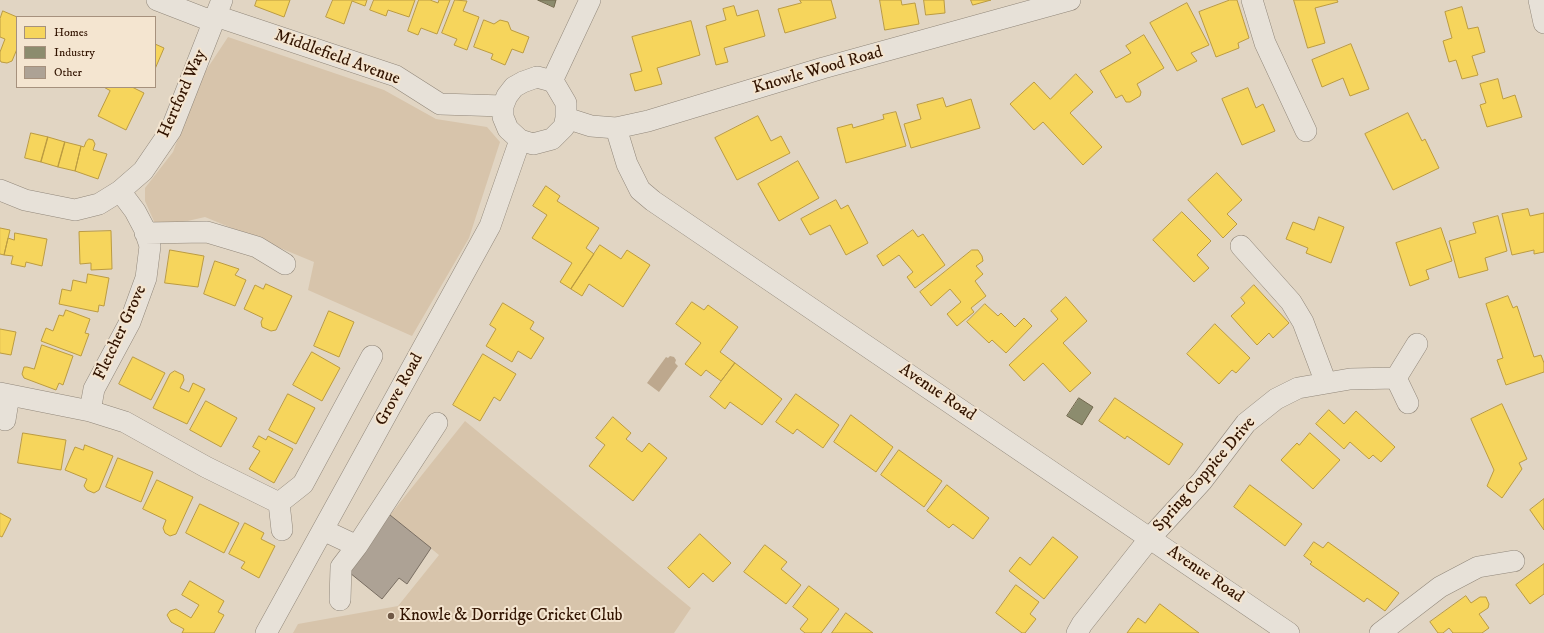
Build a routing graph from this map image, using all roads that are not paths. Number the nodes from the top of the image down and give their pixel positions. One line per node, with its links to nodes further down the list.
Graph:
1 (157, 0): 6 (street, Middlefield Avenue)
2 (590, 0): 8 (street)
3 (1070, 0): 11 (street, Knowle Wood Road)
4 (1252, 0): 12 (street)
5 (1539, 0): 7 (street)
6 (217, 13): 9 (street, Middlefield Avenue); 15 (street, Hertford Way)
7 (1544, 23)
8 (552, 81): 9 (street); 10 (street)
9 (503, 106): 13 (street)
10 (566, 118): 11 (street, Knowle Wood Road); 13 (street)
11 (616, 128): 31 (street, Avenue Road)
12 (1306, 131)
13 (520, 140): 30 (street, Grove Road)
14 (0, 190): 15 (street, Hertford Way)
15 (120, 190): 16 (street, Fletcher Grove)
16 (145, 233): 18 (street); 25 (street, Fletcher Grove)
17 (1241, 246): 22 (street)
18 (285, 264)
19 (1416, 344): 21 (street)
20 (372, 356): 28 (street)
21 (1396, 378): 22 (street, Spring Coppice Drive); 24 (street)
22 (1326, 383): 31 (street, Spring Coppice Drive)
23 (4, 394): 25 (street); 26 (street)
24 (1408, 403)
25 (90, 411): 28 (street)
26 (5, 420)
27 (437, 423): 32 (street)
28 (279, 503): 29 (street)
29 (282, 530)
30 (323, 530): 32 (street); 35 (street, Grove Road)
31 (1150, 538): 36 (street, Spring Coppice Drive); 37 (street, Avenue Road)
32 (356, 546): 34 (street)
33 (1514, 561): 38 (street)
34 (340, 600)
35 (266, 633)
36 (1077, 633)
37 (1290, 633)
38 (1380, 633)

